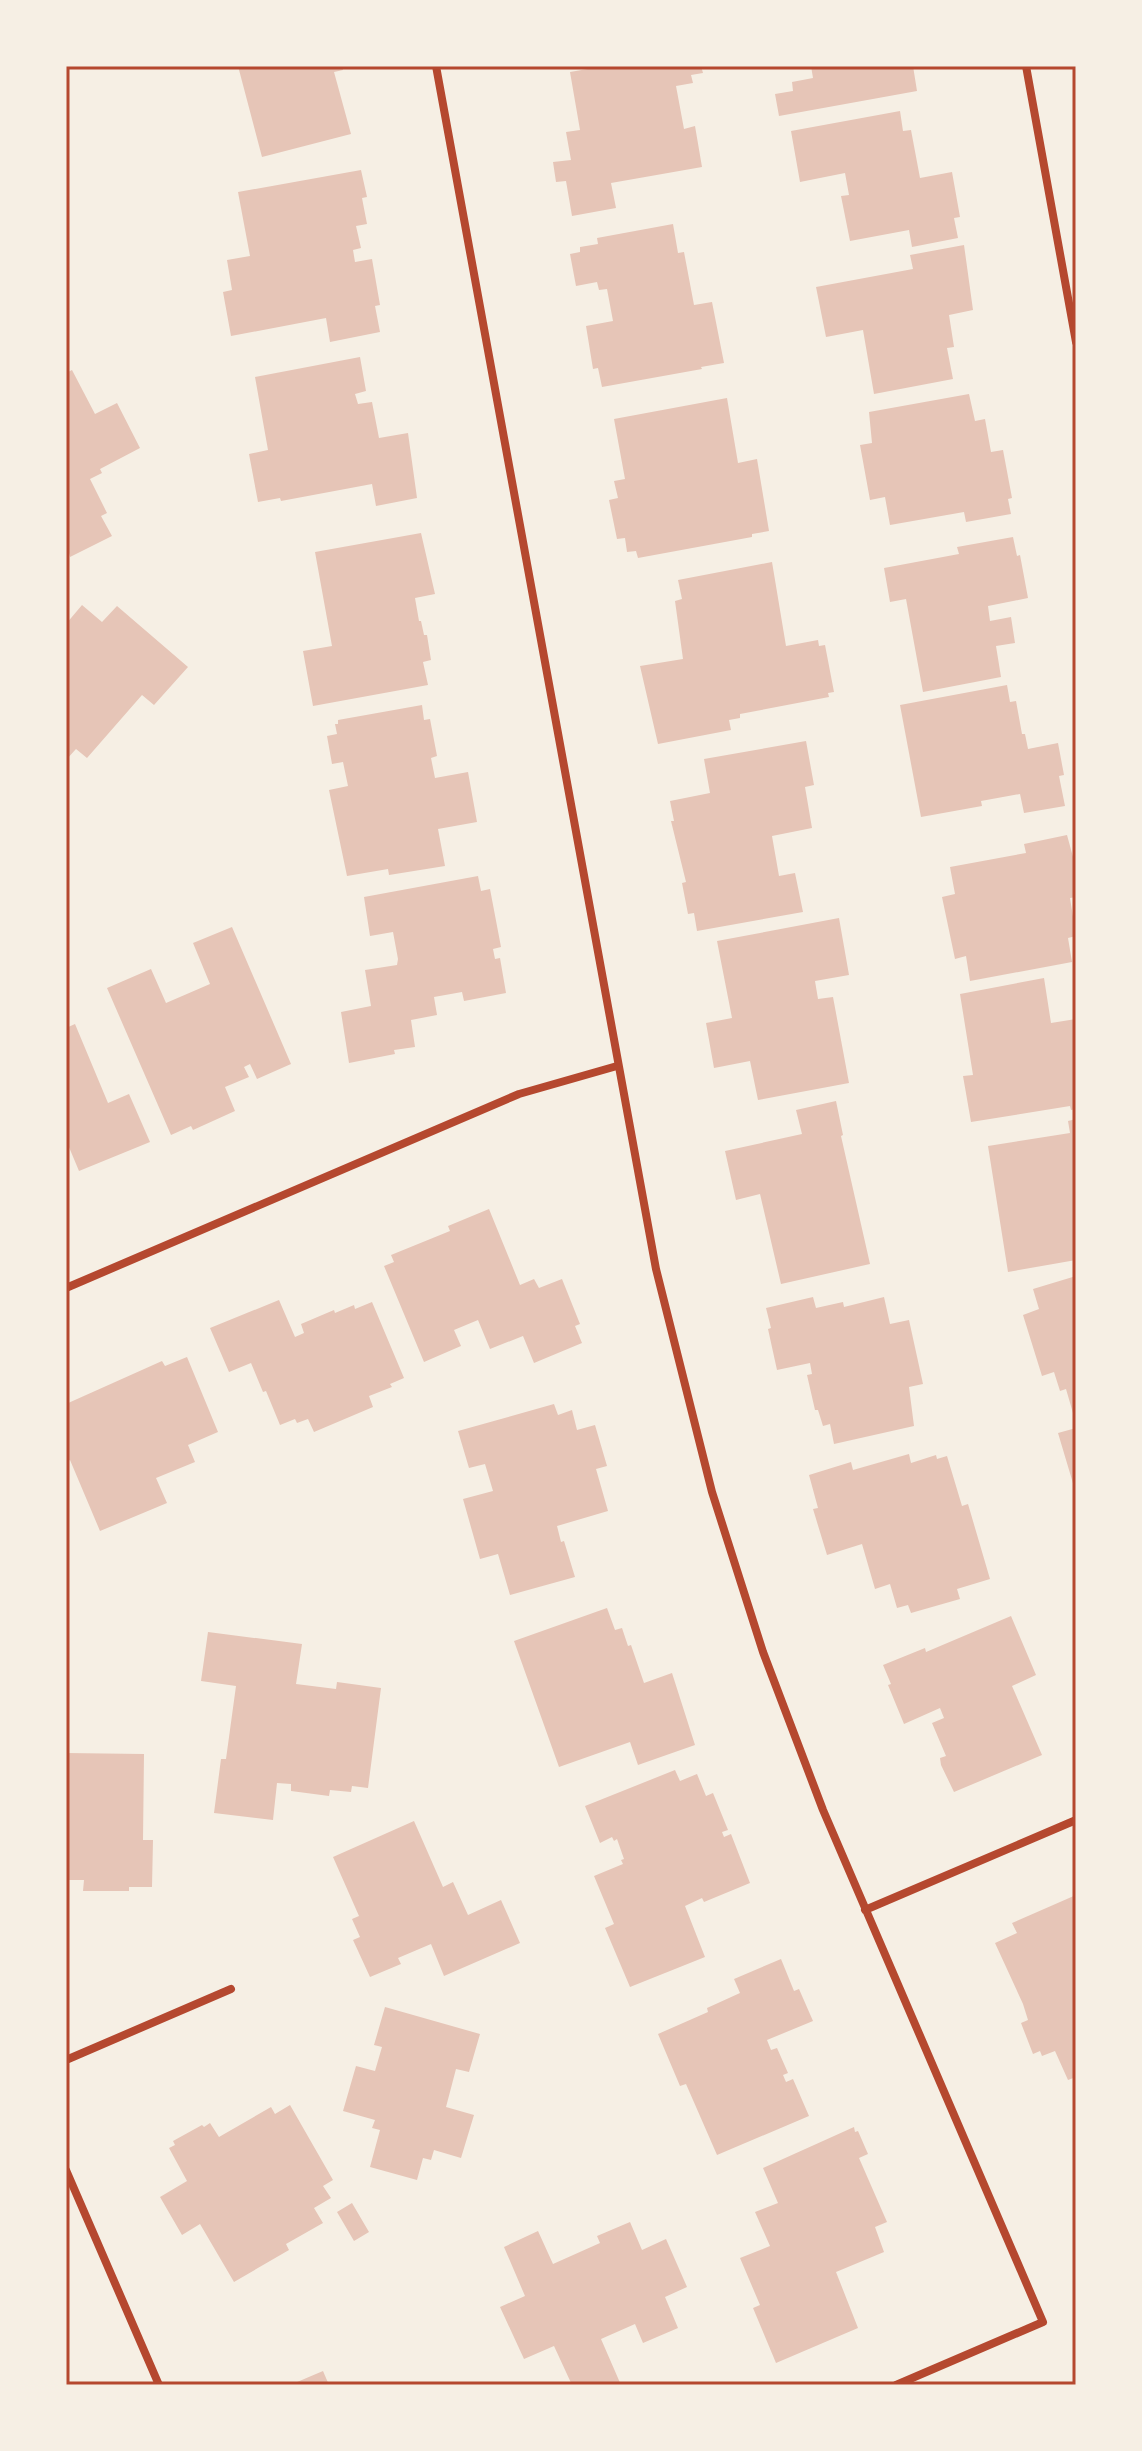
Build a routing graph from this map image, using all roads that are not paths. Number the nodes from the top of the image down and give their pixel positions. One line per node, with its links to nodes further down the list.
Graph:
1 (436, 66): 4 (street)
2 (1026, 66): 3 (street)
3 (1076, 342)
4 (617, 1066): 5 (street); 7 (street)
5 (66, 1288)
6 (1076, 1820): 7 (street)
7 (865, 1910): 12 (street)
8 (231, 1989): 9 (street)
9 (66, 2060)
10 (66, 2170): 11 (street)
11 (159, 2385)
12 (896, 2385)

